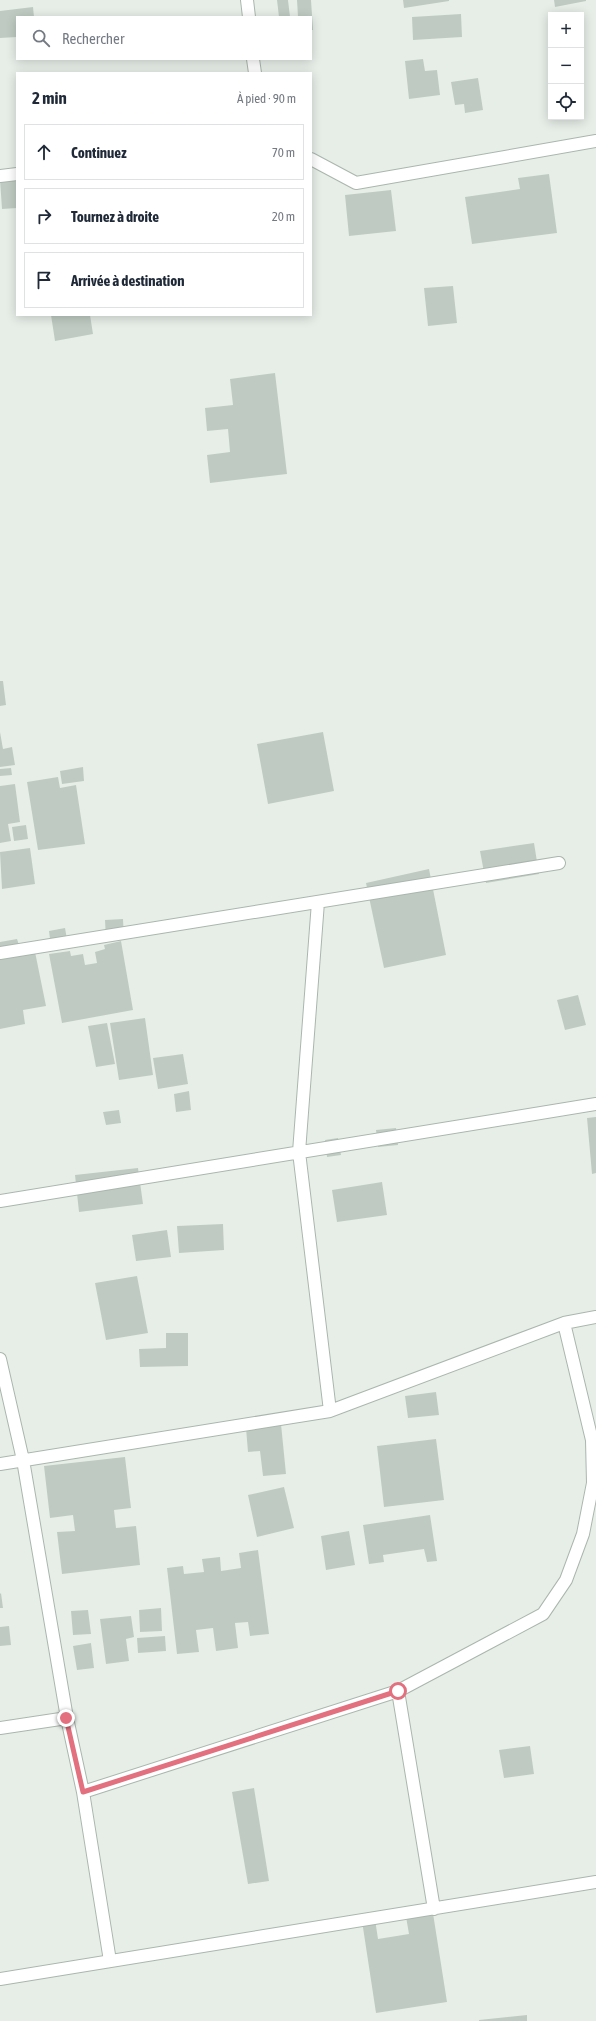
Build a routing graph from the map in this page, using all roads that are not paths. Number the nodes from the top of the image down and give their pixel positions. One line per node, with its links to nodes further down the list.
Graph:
1 (247, 0): 2 (street)
2 (249, 16)
3 (253, 60): 4 (street)
4 (255, 72)
5 (596, 141): 6 (street)
6 (312, 160)
7 (16, 174): 8 (street)
8 (0, 176)
9 (559, 863): 10 (street)
10 (318, 902): 11 (street); 13 (street)
11 (0, 953)
12 (596, 1104): 13 (street)
13 (298, 1152): 14 (street); 18 (street)
14 (0, 1200)
15 (596, 1317): 16 (street)
16 (564, 1323): 18 (street); 21 (street)
17 (0, 1359): 19 (street)
18 (330, 1410): 19 (street)
19 (23, 1460): 20 (street); 22 (street)
20 (0, 1464)
21 (398, 1691): 24 (street); 26 (street)
22 (66, 1718): 23 (street); 24 (street)
23 (0, 1728)
24 (83, 1792): 27 (street)
25 (596, 1882): 26 (street)
26 (434, 1909): 27 (street)
27 (110, 1961): 28 (street)
28 (0, 1979)

